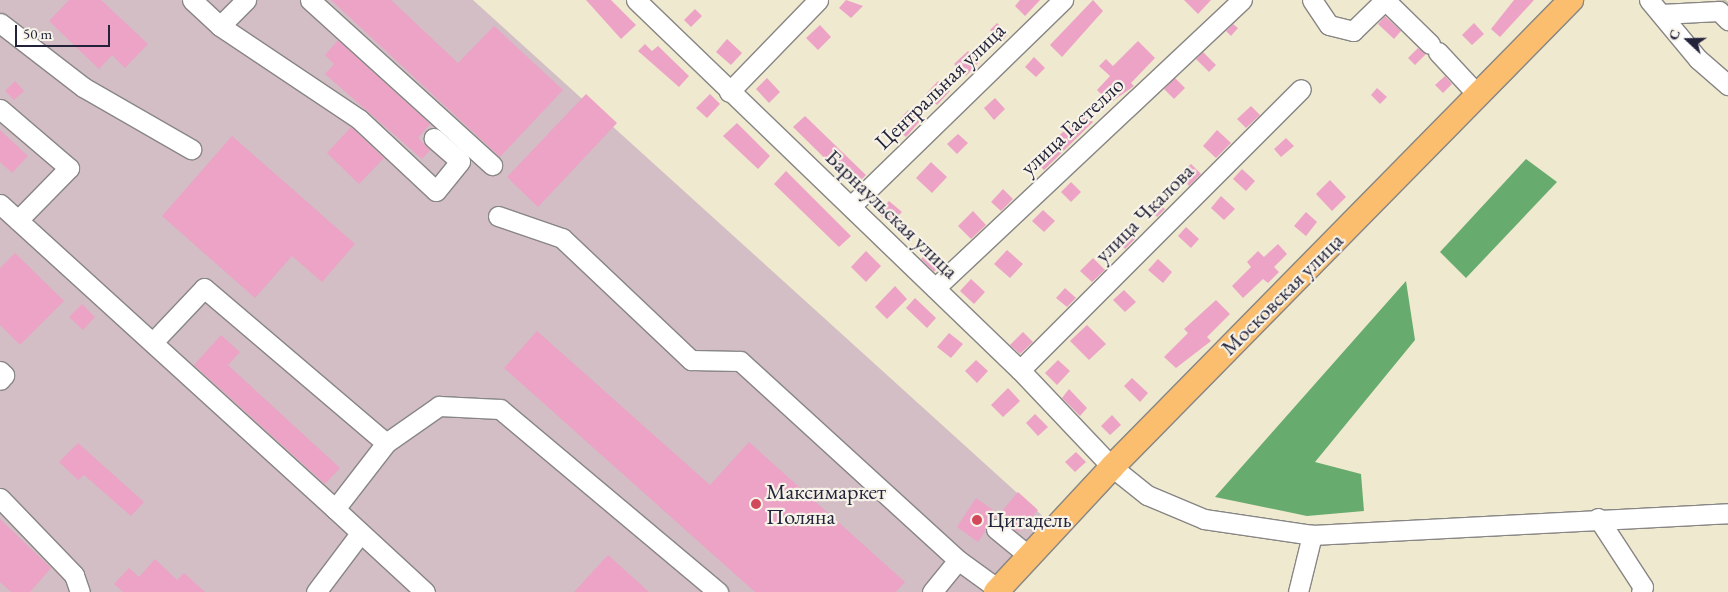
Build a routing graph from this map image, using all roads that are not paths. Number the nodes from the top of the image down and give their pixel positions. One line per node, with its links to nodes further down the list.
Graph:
1 (192, 0): 14 (street)
2 (246, 0): 14 (street)
3 (310, 0): 22 (street)
4 (636, 0): 17 (street, Барнаульская улица)
5 (818, 0): 17 (street)
6 (1063, 0): 24 (street, Центральная улица)
7 (1242, 0): 27 (street, улица Гастелло)
8 (1312, 0): 9 (street)
9 (1386, 0): 18 (street)
10 (1572, 0): 18 (main road, Московская улица)
11 (1655, 7): 12 (street); 15 (street)
12 (1728, 20)
13 (0, 23): 21 (street)
14 (220, 26): 20 (street)
15 (1728, 85)
16 (1300, 89): 29 (street, улица Чкалова)
17 (729, 92): 24 (street, Барнаульская улица)
18 (1478, 95): 33 (main road, Московская улица)
19 (0, 109): 26 (street)
20 (434, 138)
21 (191, 149)
22 (492, 165)
23 (0, 204): 26 (street)
24 (851, 206): 27 (street, Барнаульская улица)
25 (498, 216): 42 (street)
26 (18, 220): 28 (street)
27 (935, 288): 29 (street, Барнаульская улица)
28 (153, 342): 32 (street); 35 (street)
29 (1020, 370): 33 (street, Барнаульская улица)
30 (0, 371): 31 (street)
31 (0, 380)
32 (386, 443): 35 (street); 48 (street)
33 (1112, 467): 39 (street, Барнаульская улица); 41 (main road, Московская улица)
34 (0, 498): 45 (street)
35 (335, 509): 40 (street)
36 (1728, 512): 37 (street, Барнаульская улица)
37 (1598, 518): 39 (street, Барнаульская улица); 43 (street)
38 (996, 529): 41 (street)
39 (1312, 534): 50 (street)
40 (359, 535): 46 (street); 47 (street)
41 (1029, 556): 44 (main road, Московская улица)
42 (958, 560): 44 (street); 49 (street)
43 (1643, 590)
44 (997, 591)
45 (80, 592)
46 (316, 592)
47 (425, 592)
48 (718, 592)
49 (932, 592)
50 (1298, 592)

